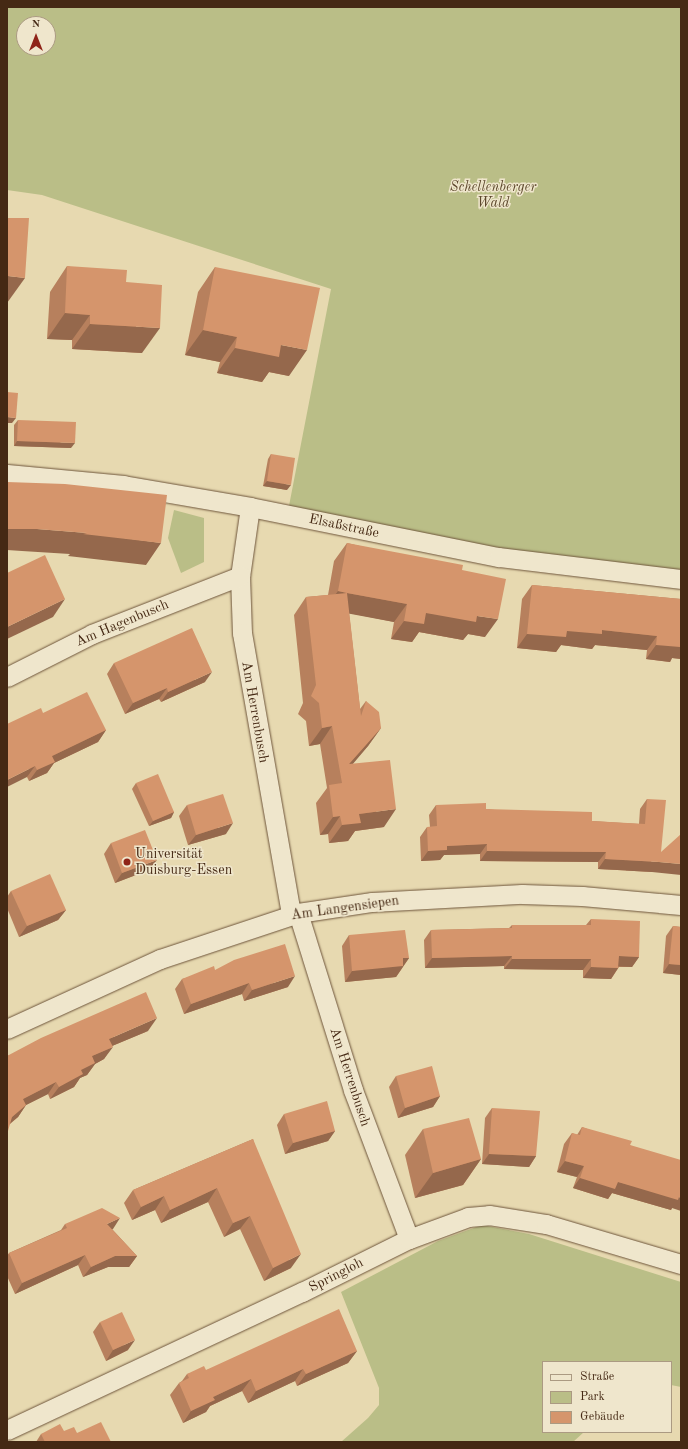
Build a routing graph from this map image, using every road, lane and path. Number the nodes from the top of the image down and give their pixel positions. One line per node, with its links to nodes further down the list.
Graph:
1 (7, 474): 2 (street, Elsaßstraße)
2 (250, 507): 3 (street, Am Herrenbusch); 4 (street, Elsaßstraße)
3 (240, 576): 5 (street, Am Hagenbusch); 7 (street, Am Herrenbusch)
4 (681, 579)
5 (7, 677)
6 (681, 905): 7 (street, Am Langensiepen)
7 (295, 914): 8 (street, Am Langensiepen); 9 (street, Am Herrenbusch)
8 (7, 1029)
9 (409, 1239): 10 (street, Springloh); 11 (street, Springloh)
10 (681, 1264)
11 (7, 1430)

